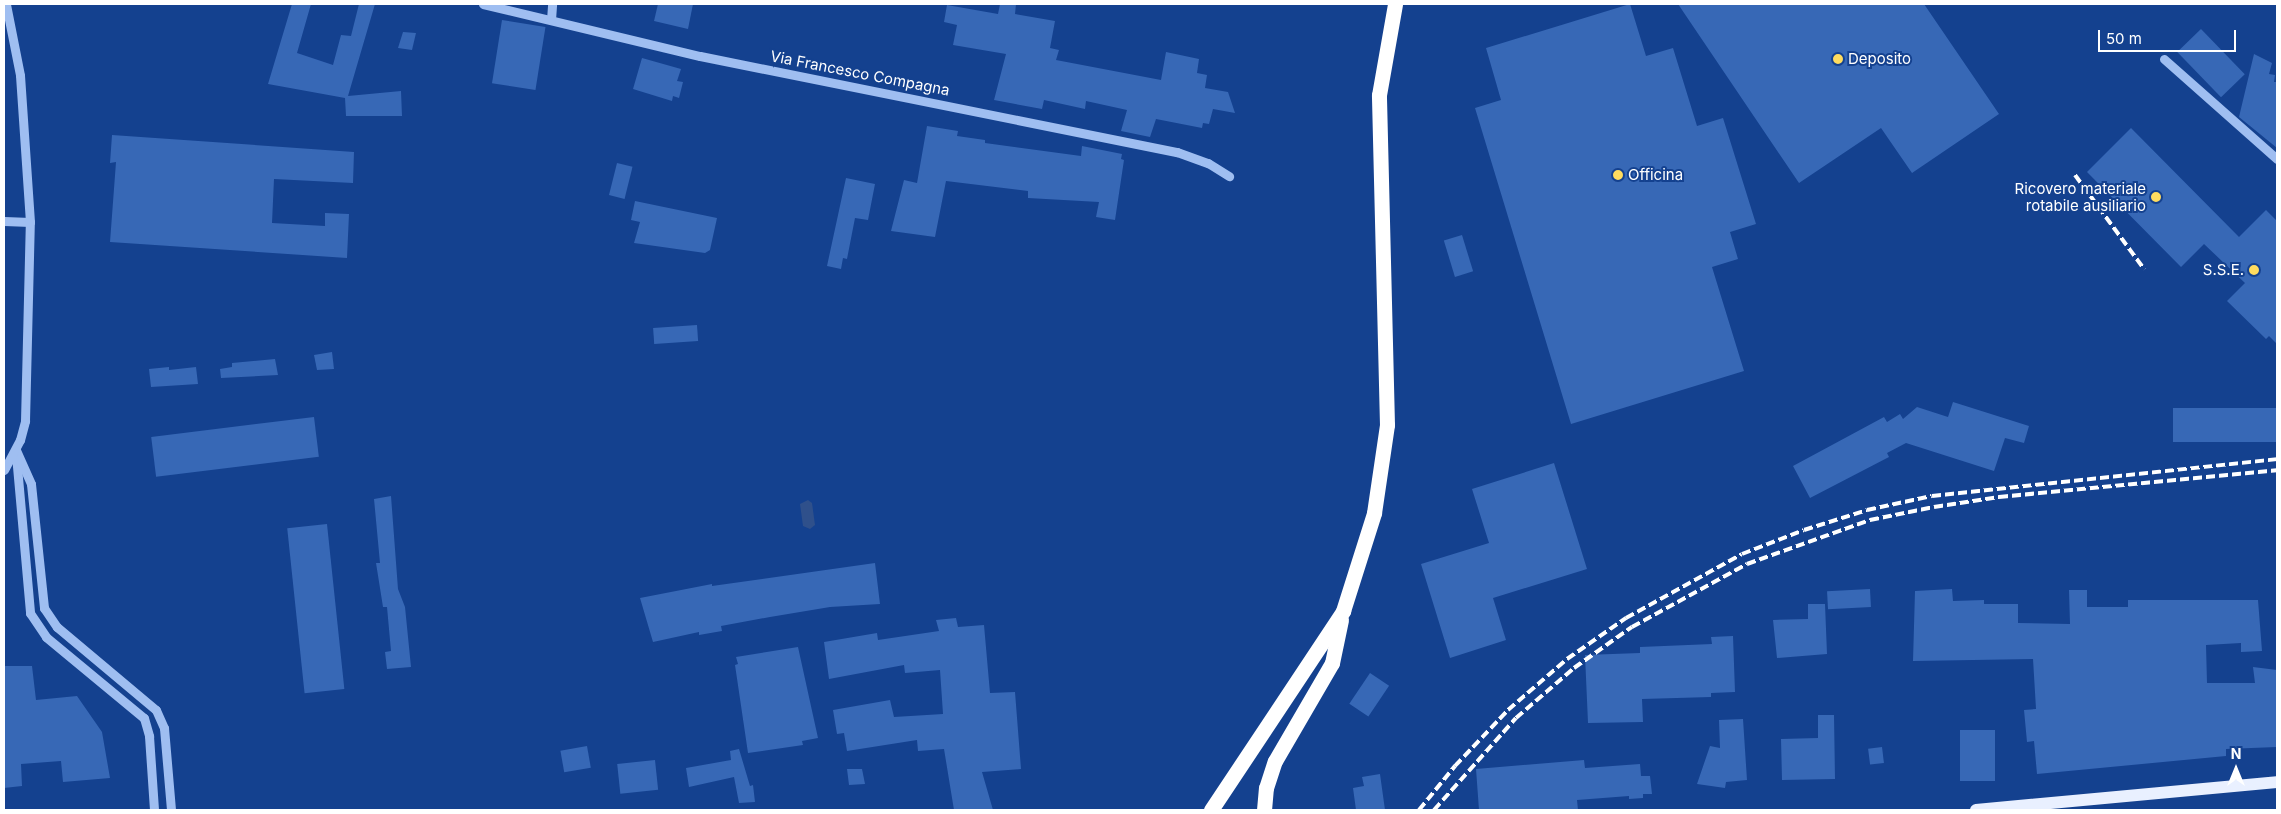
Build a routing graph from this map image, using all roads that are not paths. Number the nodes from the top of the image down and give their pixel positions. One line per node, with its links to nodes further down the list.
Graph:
1 (6, 4): 10 (street)
2 (483, 4): 5 (street, Via Francesco Compagna)
3 (552, 4): 5 (street)
4 (1395, 4): 13 (highway)
5 (551, 20): 8 (street, Via Francesco Compagna)
6 (2164, 60): 7 (street)
7 (2277, 159)
8 (1229, 176)
9 (4, 221): 10 (street)
10 (30, 222): 11 (street)
11 (16, 450): 12 (street); 15 (street); 16 (street)
12 (4, 470)
13 (1343, 611): 17 (highway); 18 (highway)
14 (2277, 782): 19 (main road)
15 (154, 810)
16 (171, 810)
17 (1211, 810)
18 (1265, 810)
19 (1976, 810)

